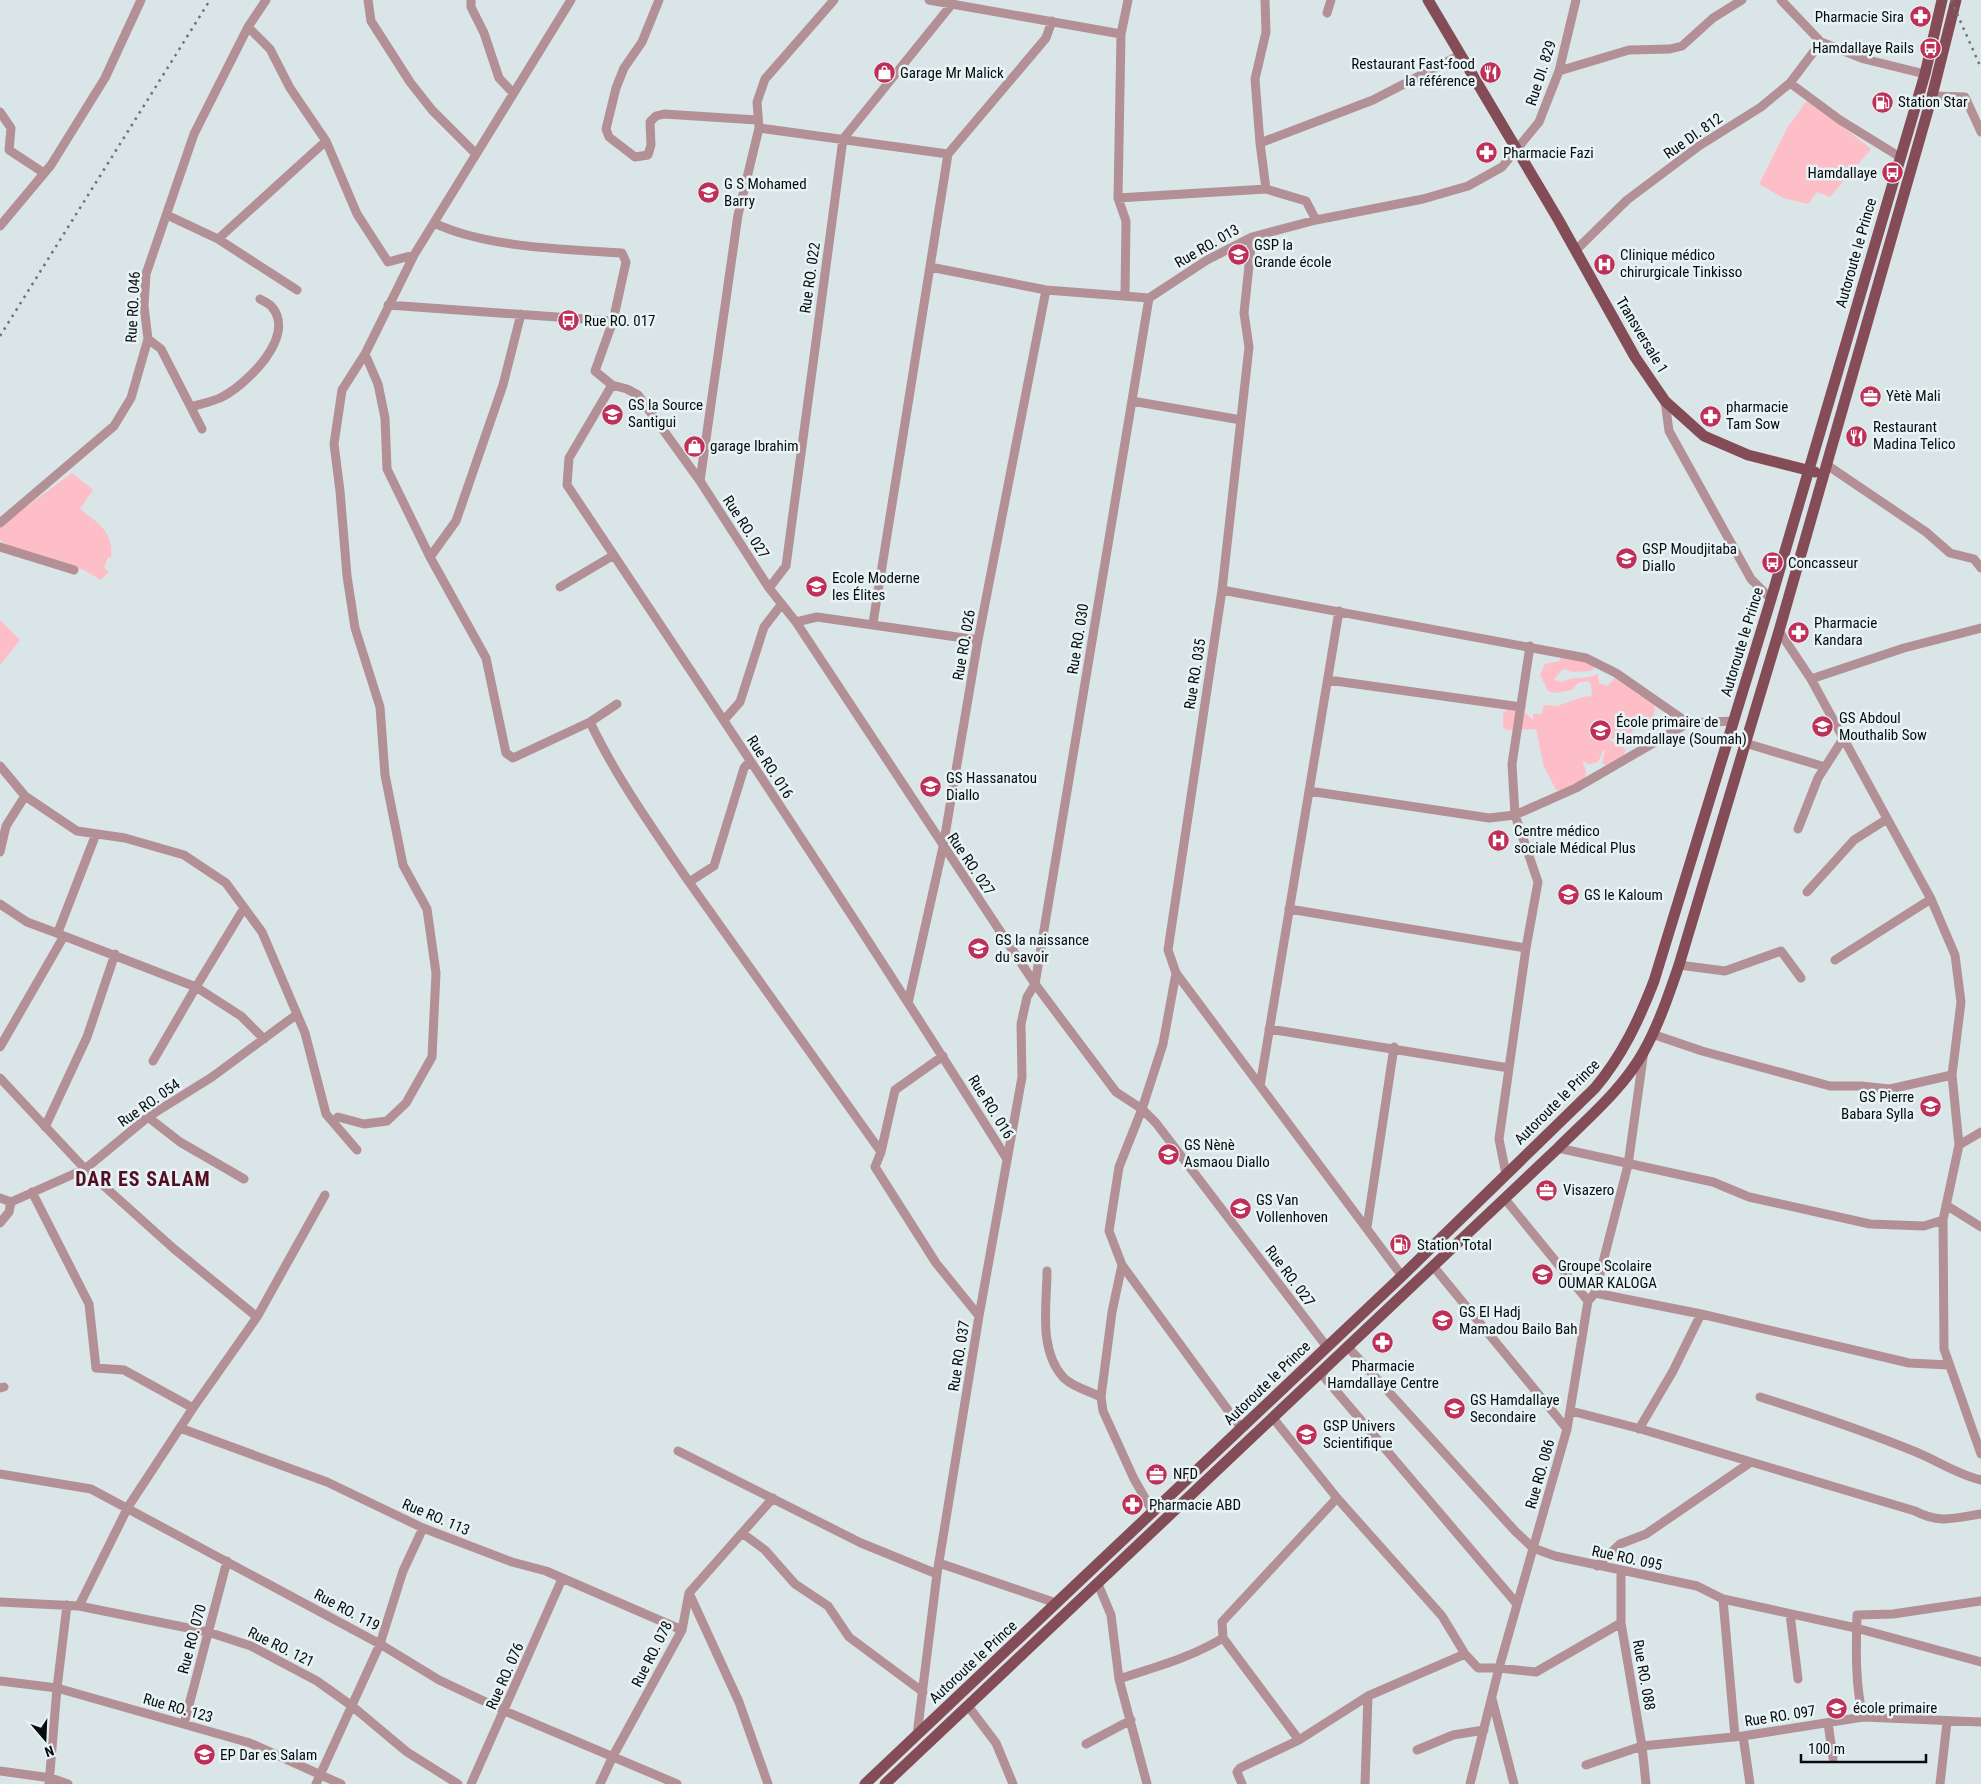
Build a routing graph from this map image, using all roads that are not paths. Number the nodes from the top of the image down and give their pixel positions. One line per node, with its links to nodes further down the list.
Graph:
1 (141, 0): 40 (street)
2 (266, 0): 21 (street, Rue RO. 046)
3 (368, 0): 37 (street)
4 (470, 0): 28 (street)
5 (571, 0): 28 (street)
6 (659, 0): 31 (street)
7 (834, 0): 31 (street)
8 (929, 0): 18 (street)
9 (1128, 0): 22 (street)
10 (1265, 0): 35 (street)
11 (1331, 0): 19 (street)
12 (1428, 0): 24 (main road, Transversale 1)
13 (1576, 0): 25 (street, Rue DI. 829)
14 (1742, 0): 25 (street)
15 (1781, 0): 23 (street)
16 (1942, 0): 26 (main road, Autoroute le Prince)
17 (1957, 3): 29 (main road, Autoroute le Prince)
18 (952, 4): 20 (street); 33 (street)
19 (1327, 13)
20 (1052, 21): 22 (street); 38 (street)
21 (248, 26): 34 (street); 43 (street, Rue RO. 046)
22 (1121, 34): 42 (street)
23 (1821, 42): 26 (street); 27 (street, Rue DI. 812)
24 (1460, 55): 35 (street); 36 (main road, Transversale 1)
25 (1559, 71): 36 (street, Rue DI. 829)
26 (1925, 74): 39 (main road, Autoroute le Prince)
27 (1790, 83): 39 (street); 49 (street, Rue DI. 812)
28 (513, 93): 37 (street)
29 (1932, 96): 32 (street); 69 (main road, Autoroute le Prince)
30 (0, 112): 40 (street)
31 (758, 124): 33 (street); 70 (street)
32 (1981, 132)
33 (843, 139): 38 (street); 78 (street, Rue RO. 022)
34 (326, 141): 48 (street); 50 (street)
35 (1260, 143): 41 (street)
36 (1518, 149): 44 (street, Rue RO. 013); 49 (main road, Transversale 1)
37 (476, 154): 45 (street)
38 (948, 154): 51 (street)
39 (1900, 157): 68 (main road, Autoroute le Prince)
40 (44, 173): 46 (street)
41 (1266, 189): 42 (street); 44 (street)
42 (1118, 198): 54 (street)
43 (167, 215): 48 (street); 60 (street, Rue RO. 046)
44 (1316, 220): 47 (street, Rue RO. 013)
45 (434, 223): 50 (street); 59 (street)
46 (0, 226)
47 (1252, 237): 55 (street, Rue RO. 013); 66 (street, Rue RO. 035)
48 (218, 239): 52 (street)
49 (1576, 250): 64 (main road, Transversale 1)
50 (414, 254): 57 (street)
51 (930, 267): 53 (street); 84 (street)
52 (298, 290)
53 (1046, 290): 54 (street); 87 (street, Rue RO. 026)
54 (1125, 295): 55 (street)
55 (1149, 298): 63 (street, Rue RO. 030)
56 (260, 299): 65 (street)
57 (388, 305): 58 (street); 61 (street)
58 (521, 314): 59 (street); 74 (street)
59 (613, 321): 62 (street)
60 (148, 339): 65 (street); 71 (street, Rue RO. 046)
61 (365, 354): 74 (street); 141 (street)
62 (612, 385): 70 (street, Rue RO. 027); 73 (street, Rue RO. 016)
63 (1132, 401): 66 (street); 123 (street, Rue RO. 030)
64 (1665, 401): 68 (main road, Transversale 1); 80 (street)
65 (191, 407): 67 (street)
66 (1241, 420): 79 (street, Rue RO. 035)
67 (202, 429)
68 (1808, 470): 69 (main road, Transversale 1); 80 (main road, Autoroute le Prince)
69 (1825, 470): 75 (street); 85 (main road, Autoroute le Prince)
70 (700, 481): 78 (street, Rue RO. 027)
71 (0, 522)
72 (0, 547): 76 (street)
73 (614, 555): 77 (street); 93 (street, Rue RO. 016)
74 (430, 557): 95 (street)
75 (1981, 568)
76 (74, 570)
77 (560, 587)
78 (769, 588): 81 (street, Rue RO. 027)
79 (1222, 590): 82 (street); 121 (street, Rue RO. 035)
80 (1771, 599): 94 (main road, Autoroute le Prince)
81 (781, 605): 83 (street, Rue RO. 027); 93 (street)
82 (1339, 611): 88 (street); 90 (street)
83 (796, 622): 84 (street); 108 (street, Rue RO. 027)
84 (873, 623): 87 (street)
85 (1779, 631): 89 (street); 98 (main road, Autoroute le Prince)
86 (1980, 632): 89 (street)
87 (978, 640): 108 (street, Rue RO. 026)
88 (1530, 646): 92 (street); 96 (street)
89 (1811, 679): 97 (street)
90 (1328, 680): 92 (street); 102 (street)
91 (617, 704): 95 (street)
92 (1521, 707): 104 (street)
93 (724, 720): 99 (street, Rue RO. 016)
94 (1734, 721): 96 (street); 151 (main road, Autoroute le Prince)
95 (590, 722): 110 (street)
96 (1688, 723): 104 (street)
97 (1843, 739): 101 (street); 105 (street)
98 (1745, 743): 101 (street); 120 (main road, Autoroute le Prince)
99 (750, 761): 110 (street); 125 (street, Rue RO. 016)
100 (0, 766): 103 (street)
101 (1825, 767): 106 (street)
102 (1309, 791): 104 (street); 115 (street)
103 (25, 796): 107 (street); 109 (street)
104 (1515, 815): 117 (street)
105 (1887, 819): 111 (street); 112 (street)
106 (1798, 829)
107 (96, 834): 114 (street); 116 (street)
108 (943, 847): 123 (street, Rue RO. 027); 125 (street, Rue RO. 026)
109 (0, 852)
110 (689, 882): 147 (street)
111 (1807, 892)
112 (1931, 899): 119 (street); 136 (street)
113 (0, 904): 116 (street)
114 (244, 908): 124 (street); 126 (street)
115 (1289, 909): 117 (street); 127 (street)
116 (61, 934): 118 (street); 130 (street)
117 (1526, 948): 135 (street)
118 (115, 954): 124 (street); 142 (street)
119 (1835, 960)
120 (1679, 965): 122 (street); 128 (main road, Autoroute le Prince)
121 (1176, 973): 138 (street); 139 (street, Rue RO. 035)
122 (1801, 978)
123 (1035, 984): 139 (street, Rue RO. 027); 148 (street, Rue RO. 037)
124 (196, 986): 129 (street); 134 (street)
125 (908, 1003): 133 (street, Rue RO. 016)
126 (296, 1015): 129 (street, Rue RO. 054); 146 (street)
127 (1269, 1029): 131 (street); 138 (street)
128 (1652, 1034): 132 (main road, Autoroute le Prince); 136 (street)
129 (264, 1039): 140 (street, Rue RO. 054)
130 (0, 1046)
131 (1394, 1047): 135 (street); 161 (street)
132 (1644, 1051): 145 (main road, Autoroute le Prince); 149 (street)
133 (943, 1056): 147 (street); 148 (street, Rue RO. 016)
134 (153, 1061)
135 (1509, 1068): 151 (street)
136 (1952, 1075): 144 (street)
137 (0, 1078): 142 (street)
138 (1260, 1086): 161 (street)
139 (1142, 1110): 163 (street, Rue RO. 035); 173 (street, Rue RO. 027)
140 (148, 1117): 150 (street, Rue RO. 054); 152 (street)
141 (338, 1117)
142 (45, 1127): 150 (street)
143 (1981, 1132): 144 (street)
144 (1959, 1145): 158 (street)
145 (1558, 1148): 149 (street); 156 (main road, Autoroute le Prince)
146 (356, 1150)
147 (881, 1152): 170 (street)
148 (1008, 1159): 170 (street, Rue RO. 037)
149 (1628, 1165): 159 (street); 167 (street)
150 (84, 1169): 153 (street, Rue RO. 054); 171 (street)
151 (1506, 1174): 166 (main road, Autoroute le Prince)
152 (244, 1179)
153 (32, 1192): 157 (street, Rue RO. 054); 178 (street)
154 (324, 1195): 171 (street)
155 (0, 1198): 157 (street)
156 (1505, 1199): 164 (main road, Autoroute le Prince); 168 (street)
157 (11, 1202): 160 (street)
158 (1946, 1205): 159 (street); 162 (street)
159 (1943, 1220): 174 (street)
160 (0, 1223)
161 (1367, 1227): 166 (street)
162 (1981, 1227)
163 (1122, 1266): 176 (street); 182 (street, Rue RO. 035)
164 (1433, 1266): 172 (main road, Autoroute le Prince); 183 (street)
165 (1047, 1271): 176 (street)
166 (1402, 1276): 173 (main road, Autoroute le Prince)
167 (1595, 1293): 168 (street); 169 (street)
168 (1588, 1301): 179 (street, Rue RO. 086)
169 (1701, 1314): 174 (street); 184 (street)
170 (979, 1316): 199 (street, Rue RO. 037)
171 (257, 1317): 178 (street)
172 (1347, 1346): 175 (main road, Autoroute le Prince); 197 (street, Rue RO. 095)
173 (1327, 1347): 182 (main road, Autoroute le Prince)
174 (1949, 1365): 186 (street)
175 (1320, 1372): 180 (main road, Autoroute le Prince); 210 (street)
176 (1100, 1397): 193 (street)
177 (1760, 1397): 189 (street)
178 (193, 1408): 181 (street)
179 (1571, 1411): 183 (street, Rue RO. 086); 184 (street)
180 (1273, 1418): 191 (street); 204 (main road, Autoroute le Prince)
181 (180, 1428): 192 (street); 195 (street, Rue RO. 113)
182 (1241, 1428): 193 (main road, Autoroute le Prince)
183 (1567, 1429): 197 (street, Rue RO. 086)
184 (1639, 1429): 187 (street)
185 (678, 1451): 190 (street)
186 (1981, 1454)
187 (1751, 1462): 194 (street); 200 (street)
188 (0, 1474): 192 (street, Rue RO. 119)
189 (1981, 1480)
190 (773, 1498): 196 (street); 202 (street)
191 (1337, 1498): 218 (street); 220 (street)
192 (128, 1507): 198 (street, Rue RO. 119); 212 (street)
193 (1153, 1512): 209 (main road, Autoroute le Prince)
194 (1981, 1514)
195 (423, 1528): 203 (street, Rue RO. 113); 219 (street)
196 (742, 1533): 205 (street); 227 (street)
197 (1533, 1548): 200 (street, Rue RO. 095); 210 (street, Rue RO. 086)
198 (227, 1561): 217 (street, Rue RO. 070); 219 (street, Rue RO. 119)
199 (939, 1563): 202 (street, Rue RO. 037); 209 (street)
200 (1597, 1566): 201 (street, Rue RO. 095)
201 (1621, 1571): 206 (street, Rue RO. 095); 214 (street, Rue RO. 088)
202 (937, 1574): 227 (street, Rue RO. 037)
203 (562, 1579): 216 (street, Rue RO. 113); 232 (street, Rue RO. 076)
204 (1098, 1584): 223 (street); 231 (main road, Autoroute le Prince)
205 (689, 1593): 216 (street, Rue RO. 078); 259 (street)
206 (1723, 1599): 213 (street, Rue RO. 095); 241 (street)
207 (1981, 1601): 215 (street)
208 (0, 1602): 211 (street, Rue RO. 121)
209 (1056, 1603): 240 (main road, Autoroute le Prince)
210 (1517, 1604): 222 (street, Rue RO. 086)
211 (67, 1605): 212 (street, Rue RO. 121); 226 (street)
212 (80, 1606): 217 (street, Rue RO. 121)
213 (1790, 1614): 215 (street, Rue RO. 095); 224 (street)
214 (1621, 1623): 222 (street); 244 (street, Rue RO. 088)
215 (1856, 1628): 221 (street, Rue RO. 095); 233 (street)
216 (682, 1630): 246 (street, Rue RO. 078)
217 (208, 1632): 230 (street, Rue RO. 121); 238 (street, Rue RO. 070)
218 (1223, 1638): 223 (street); 242 (street)
219 (380, 1644): 230 (street); 232 (street, Rue RO. 119)
220 (1465, 1654): 222 (street); 228 (street)
221 (1981, 1662)
222 (1499, 1668): 229 (street, Rue RO. 086)
223 (1119, 1679): 234 (street)
224 (1798, 1679)
225 (0, 1681): 226 (street, Rue RO. 123)
226 (57, 1688): 238 (street, Rue RO. 123); 251 (street)
227 (923, 1692): 240 (street, Rue RO. 037)
228 (1368, 1696): 242 (street); 265 (street)
229 (1492, 1697): 239 (street, Rue RO. 086); 267 (street)
230 (352, 1706): 250 (street); 255 (street, Rue RO. 121)
231 (968, 1706): 261 (main road, Autoroute le Prince); 262 (street)
232 (504, 1711): 246 (street, Rue RO. 119); 256 (street, Rue RO. 076)
233 (1863, 1717): 235 (street, Rue RO. 097); 237 (street, Rue RO. 097)
234 (1131, 1720): 243 (street); 263 (street)
235 (1947, 1722): 236 (street, Rue RO. 097); 270 (street)
236 (1981, 1722)
237 (1828, 1723): 241 (street, Rue RO. 097); 247 (street)
238 (184, 1724): 250 (street, Rue RO. 123)
239 (1484, 1730): 245 (street); 266 (street, Rue RO. 086)
240 (917, 1735): 260 (main road, Autoroute le Prince)
241 (1739, 1737): 244 (street, Rue RO. 097); 269 (street)
242 (1299, 1740): 264 (street)
243 (1086, 1744)
244 (1642, 1746): 248 (street, Rue RO. 097); 268 (street, Rue RO. 088)
245 (1417, 1750)
246 (613, 1756): 257 (street, Rue RO. 078); 258 (street, Rue RO. 119)
247 (1833, 1758)
248 (1586, 1765)
249 (0, 1771): 251 (street)
250 (321, 1774): 253 (street); 254 (street, Rue RO. 123)
251 (50, 1781): 252 (street)
252 (68, 1784)
253 (316, 1784)
254 (341, 1784)
255 (458, 1784)
256 (471, 1784)
257 (600, 1784)
258 (677, 1784)
259 (768, 1784)
260 (865, 1784)
261 (885, 1784)
262 (1013, 1784)
263 (1147, 1784)
264 (1242, 1784)
265 (1365, 1784)
266 (1470, 1784)
267 (1514, 1784)
268 (1646, 1784)
269 (1750, 1784)
270 (1940, 1784)

